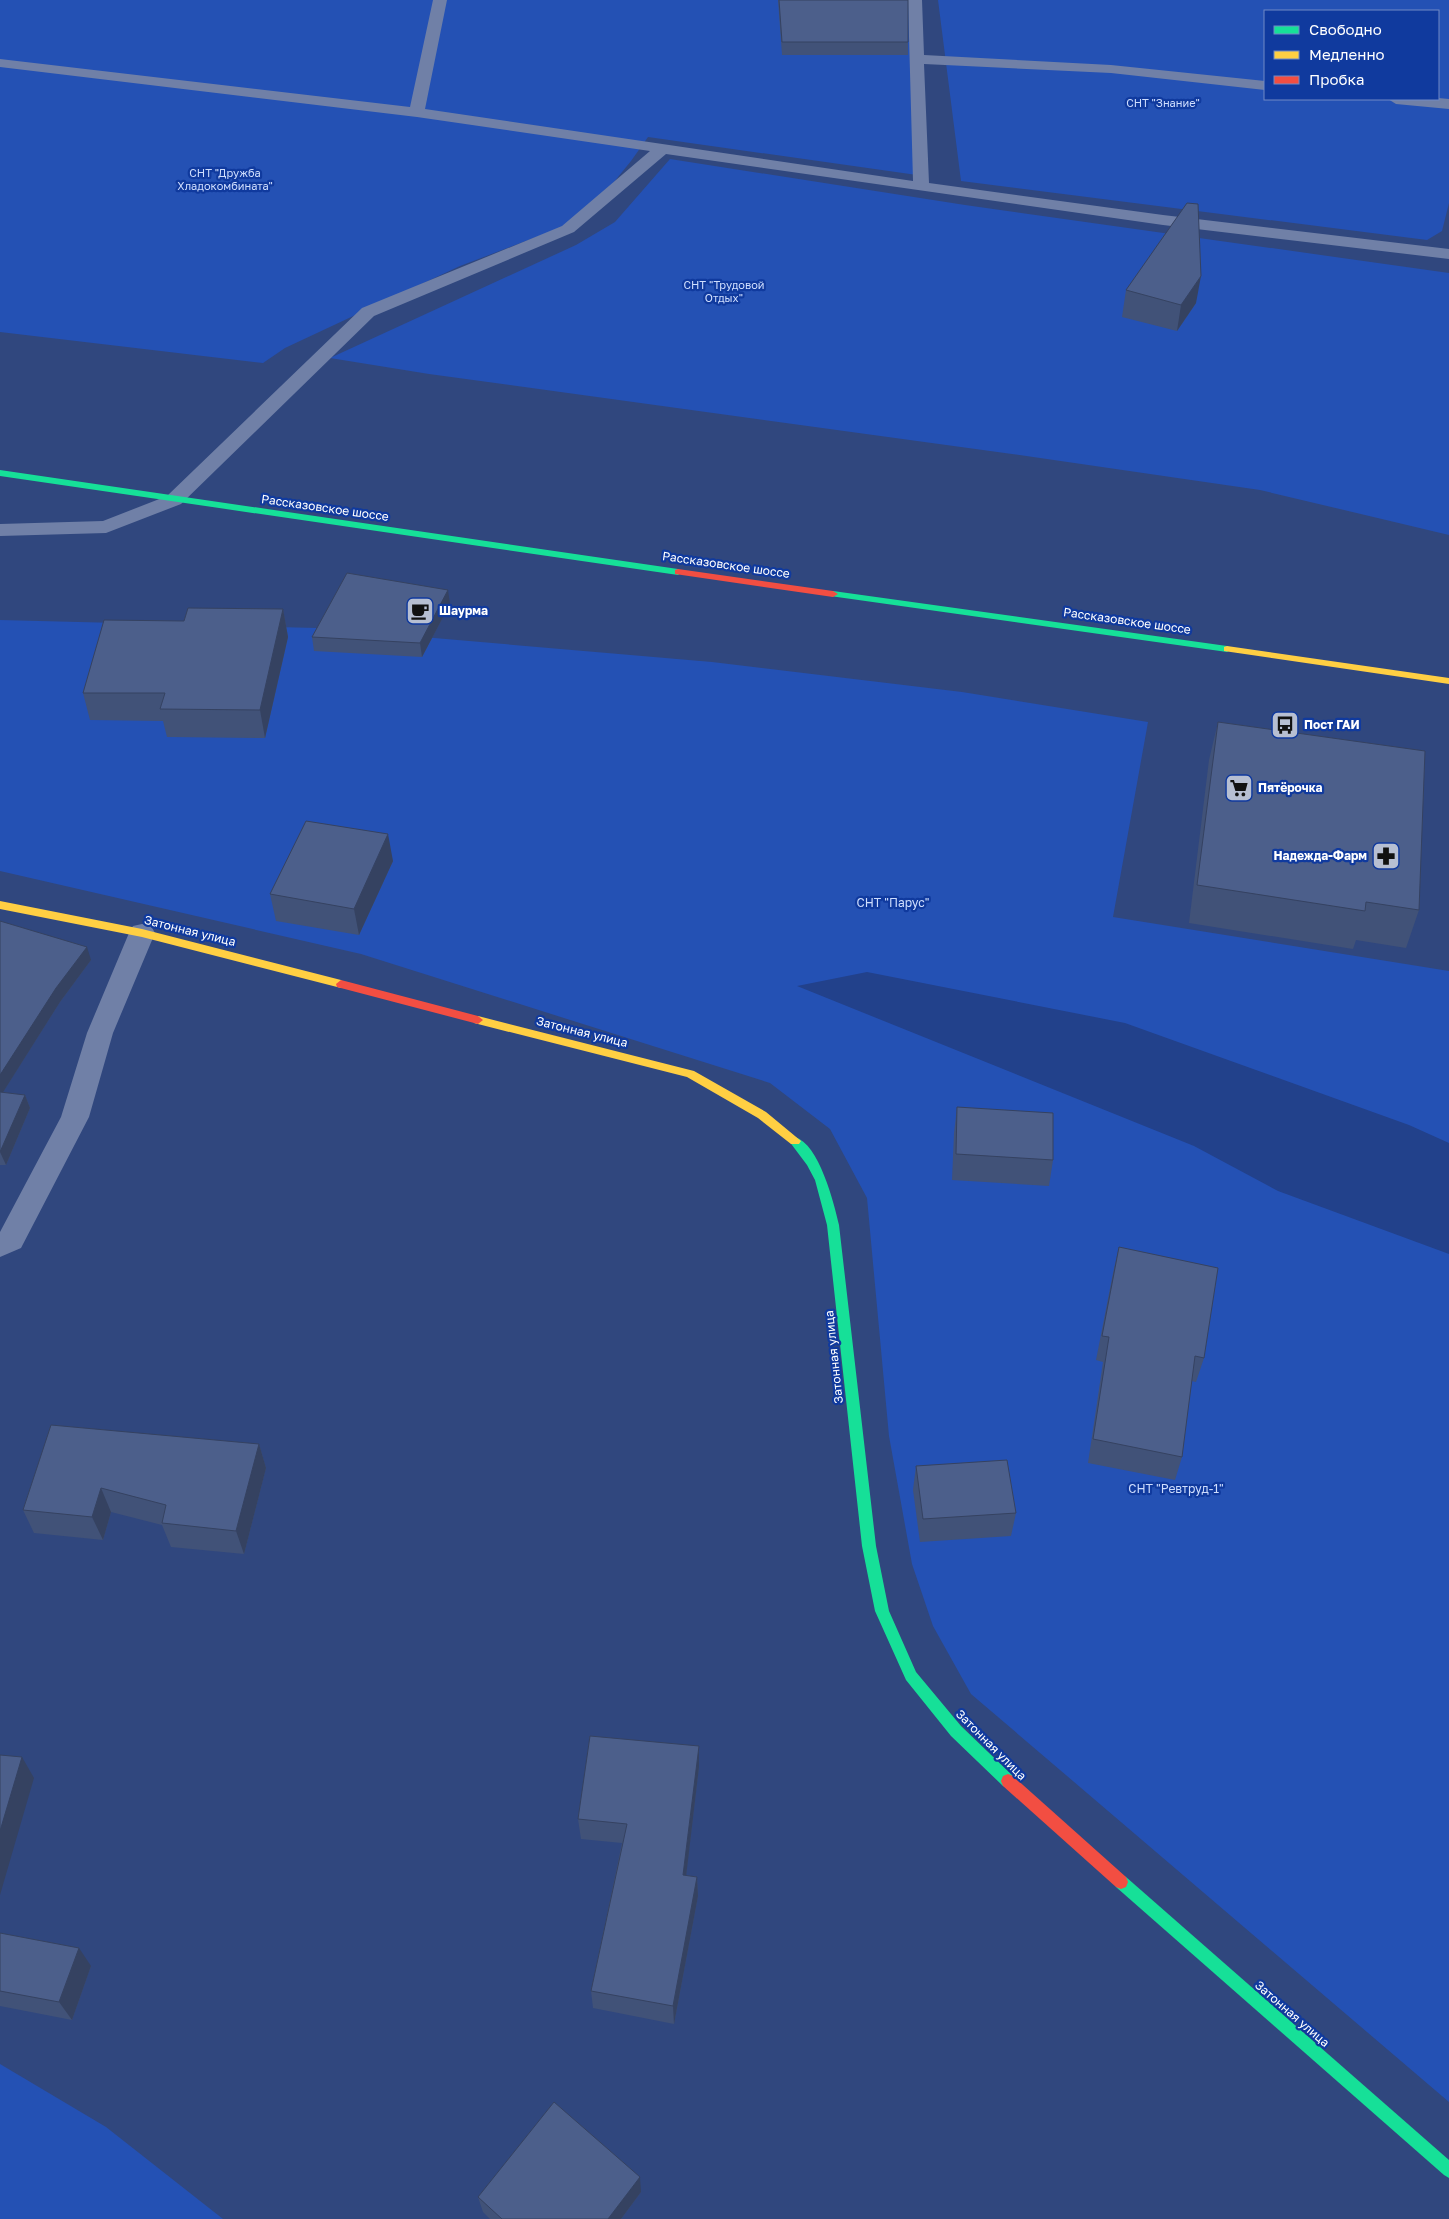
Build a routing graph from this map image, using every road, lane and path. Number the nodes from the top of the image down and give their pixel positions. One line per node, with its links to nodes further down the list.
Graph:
1 (440, 0): 8 (lane)
2 (915, 0): 3 (lane)
3 (917, 59): 5 (lane); 10 (lane)
4 (0, 63): 8 (lane)
5 (1264, 85)
6 (1407, 100): 7 (lane)
7 (1449, 104)
8 (417, 112): 9 (lane)
9 (661, 150): 10 (lane); 13 (lane)
10 (921, 187): 11 (lane)
11 (1449, 254)
12 (0, 473): 13 (street, Рассказовское шоссе)
13 (174, 500): 14 (lane); 15 (street, Рассказовское шоссе)
14 (0, 530)
15 (1449, 680)
16 (0, 904): 17 (street, Затонная улица)
17 (142, 933): 18 (street); 19 (street, Затонная улица)
18 (0, 1245)
19 (1449, 2170)

